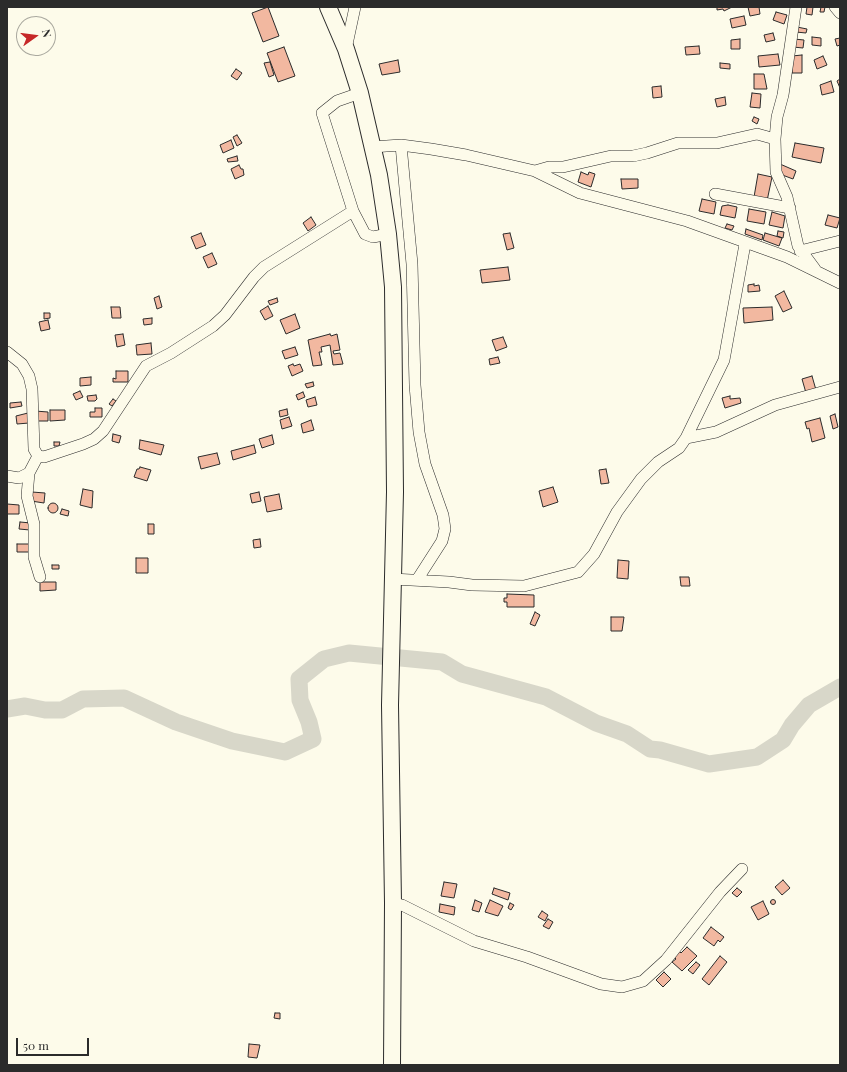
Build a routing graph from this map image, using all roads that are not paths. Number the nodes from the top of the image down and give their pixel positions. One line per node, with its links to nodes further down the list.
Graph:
1 (328, 7): 6 (highway)
2 (355, 7): 6 (street)
3 (835, 7): 5 (street)
4 (794, 8): 8 (street)
5 (840, 13)
6 (346, 49): 7 (highway)
7 (360, 93): 10 (highway); 14 (street)
8 (775, 139): 11 (street); 13 (street)
9 (401, 145): 10 (street); 11 (street); 29 (street)
10 (372, 147): 15 (highway)
11 (535, 171): 17 (street)
12 (716, 194): 13 (street)
13 (790, 208): 18 (street)
14 (353, 211): 15 (street); 24 (street)
15 (388, 234): 28 (highway)
16 (840, 241): 18 (street)
17 (745, 244): 19 (street); 23 (street)
18 (800, 251): 19 (street)
19 (816, 270): 20 (street)
20 (840, 283)
21 (7, 352): 24 (street)
22 (840, 387): 23 (street)
23 (686, 438): 29 (street)
24 (38, 456): 25 (street)
25 (29, 473): 26 (street); 27 (street)
26 (7, 476)
27 (40, 576)
28 (392, 579): 29 (street); 31 (highway)
29 (417, 580)
30 (742, 869): 31 (street)
31 (393, 903): 32 (highway)
32 (392, 1065)

